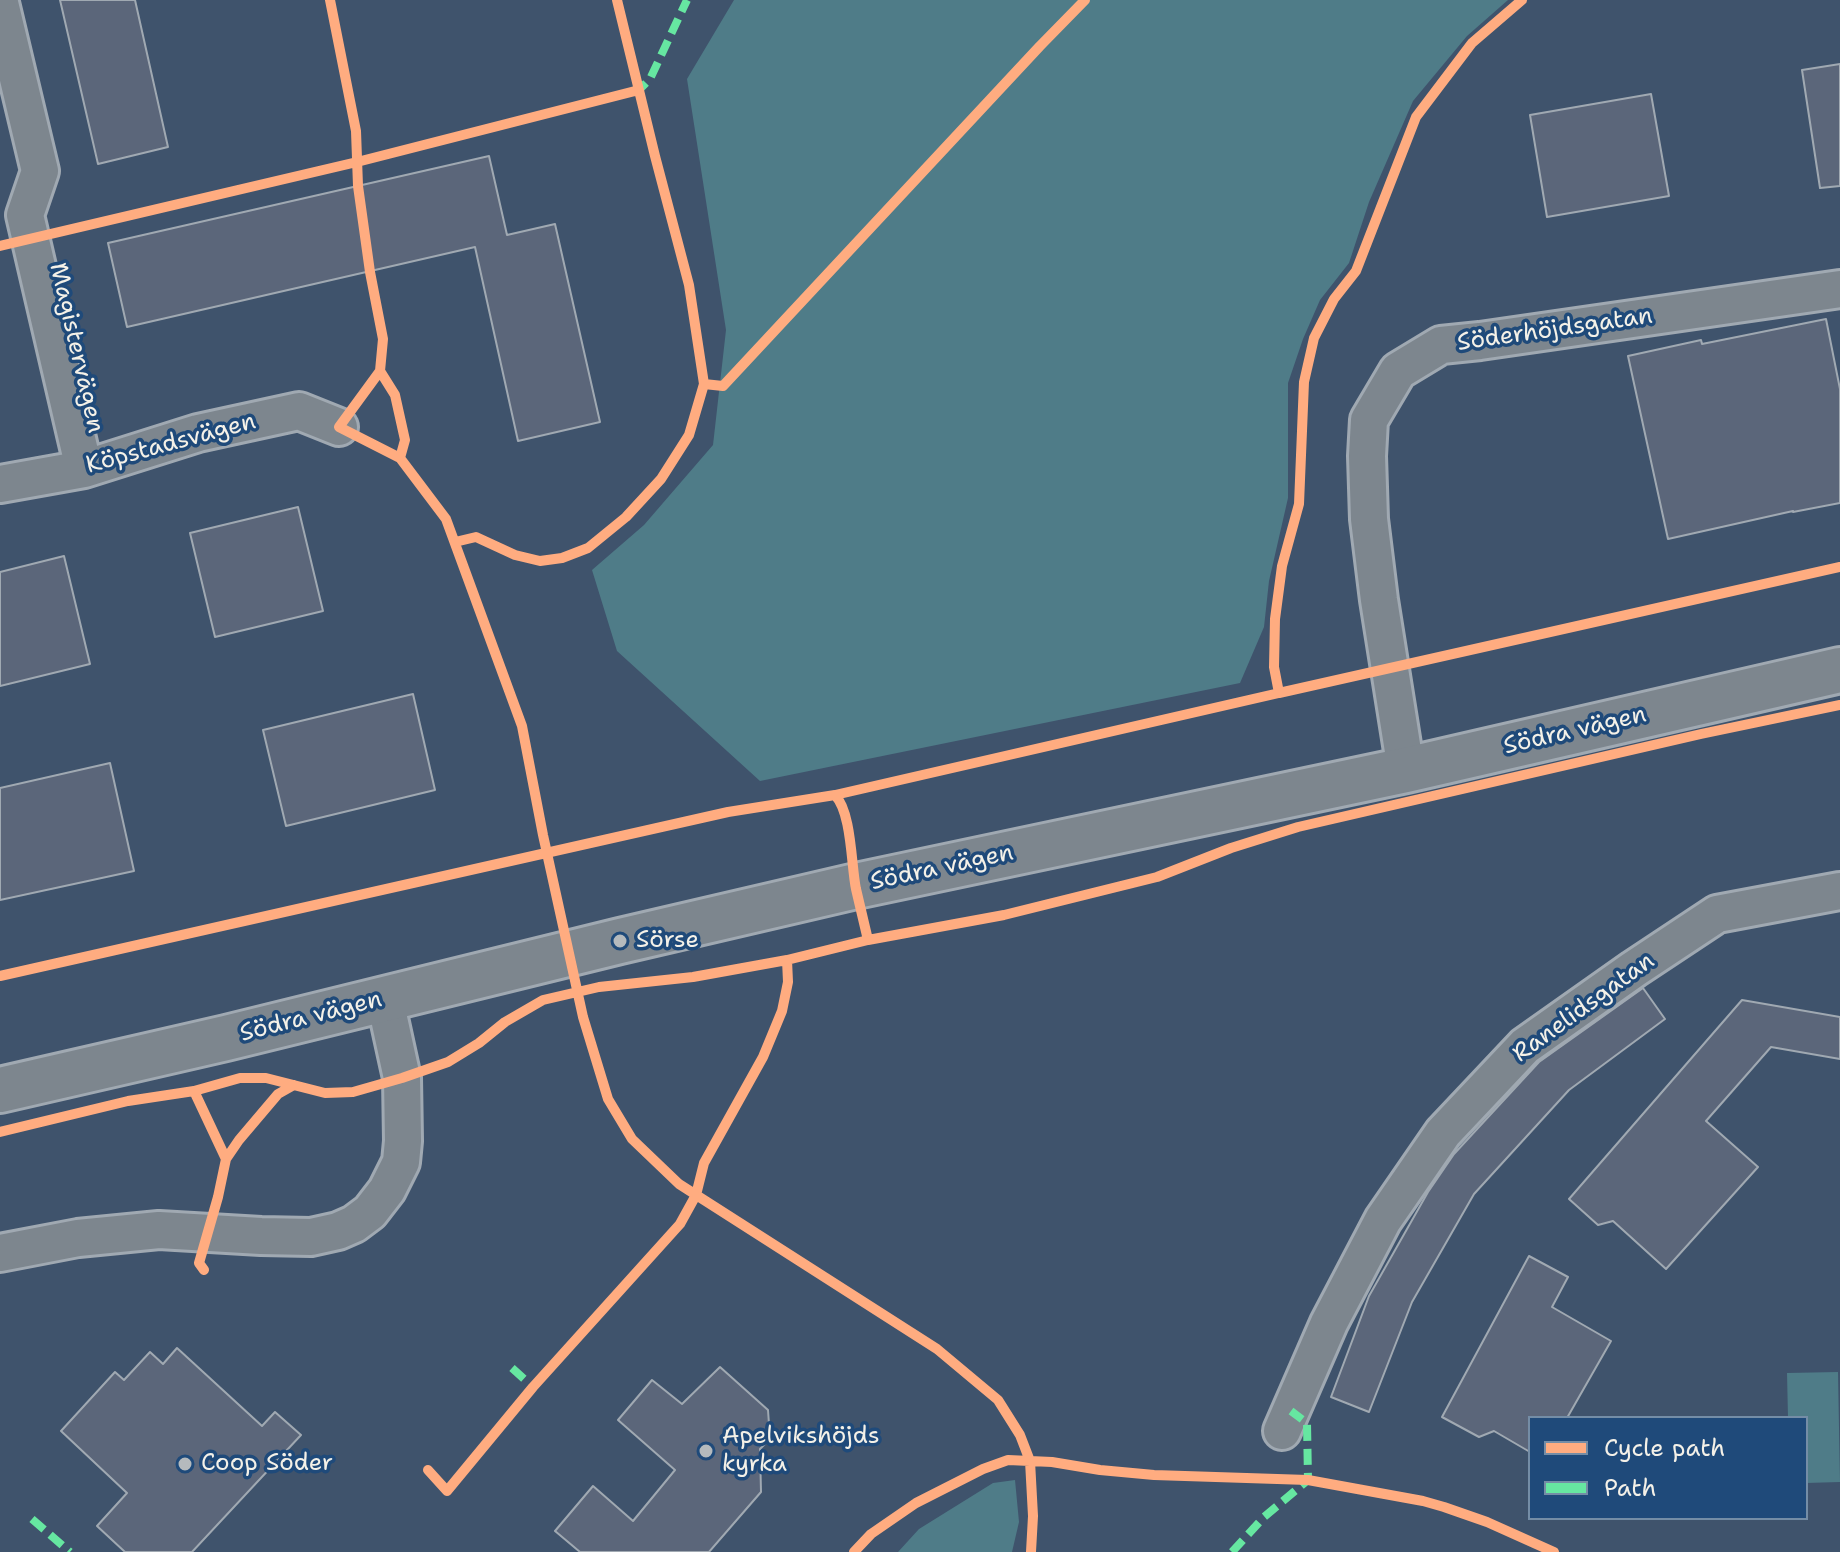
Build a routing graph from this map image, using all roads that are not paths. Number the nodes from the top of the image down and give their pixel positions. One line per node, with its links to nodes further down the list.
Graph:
1 (0, 3): 4 (street, Magistervägen)
2 (1840, 289): 7 (street, Söderhöjdsgatan)
3 (339, 427): 4 (street, Köpstadsvägen)
4 (84, 469): 5 (street, Köpstadsvägen)
5 (0, 484)
6 (1840, 670): 7 (street, Södra vägen)
7 (1406, 770): 9 (street, Södra vägen)
8 (1840, 891): 12 (street, Ranelidsgatan)
9 (385, 1000): 10 (street, Södra vägen); 11 (street)
10 (0, 1090)
11 (0, 1253)
12 (1282, 1431)

